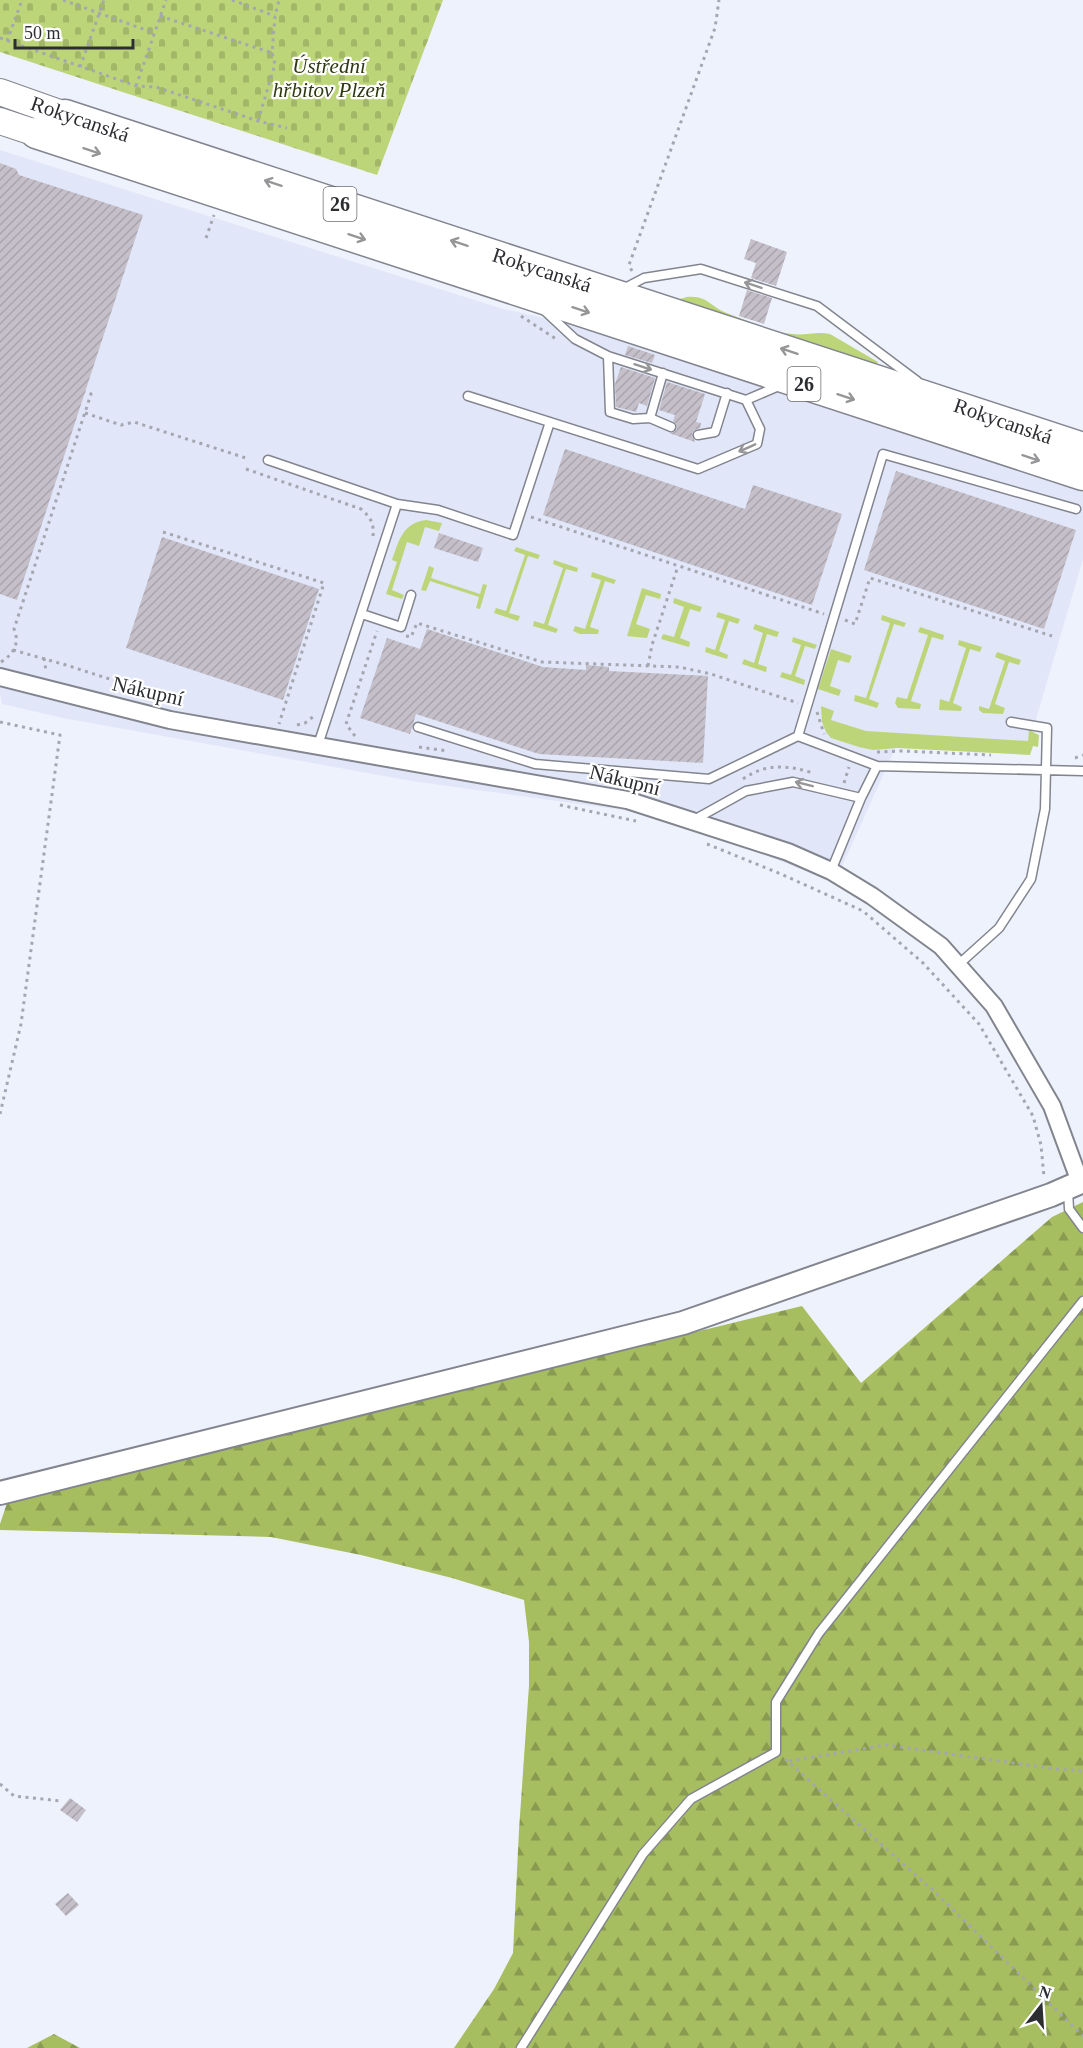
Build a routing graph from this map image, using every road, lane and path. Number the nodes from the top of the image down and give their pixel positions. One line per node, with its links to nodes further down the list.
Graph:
1 (22, 0): 13 (path)
2 (63, 0): 8 (path)
3 (104, 0): 8 (path)
4 (166, 0): 9 (path)
5 (232, 0): 10 (path)
6 (279, 0): 10 (path)
7 (719, 0): 25 (path)
8 (99, 13): 11 (path); 15 (path)
9 (160, 16): 11 (path); 14 (path)
10 (275, 16): 14 (path)
11 (154, 33): 16 (path)
12 (0, 38): 13 (path)
13 (7, 41): 15 (path)
14 (272, 53): 20 (path)
15 (80, 67): 16 (path)
16 (136, 86): 20 (path)
17 (0, 92): 18 (main road, Rokycanská / 26)
18 (65, 115): 27 (highway, Rokycanská / 26, one-way to 18)
19 (0, 121): 22 (main road, Rokycanská / 26)
20 (258, 121): 21 (path)
21 (287, 128)
22 (36, 133): 26 (highway, Rokycanská / 26, one-way to 26)
23 (215, 210): 24 (path)
24 (206, 238)
25 (644, 278): 27 (lane); 35 (lane, one-way to 25)
26 (525, 292): 28 (lane); 30 (highway, Rokycanská / 26, one-way to 30)
27 (614, 294): 35 (highway, Rokycanská / 26, one-way to 27)
28 (608, 356): 29 (lane, one-way to 29); 37 (lane)
29 (663, 373): 32 (lane); 37 (lane)
30 (793, 380): 34 (lane); 45 (highway, Rokycanská / 26, one-way to 45)
31 (85, 392): 36 (path)
32 (727, 393): 34 (lane); 40 (lane)
33 (468, 396): 38 (lane)
34 (746, 399): 38 (lane, one-way to 38)
35 (944, 401): 41 (highway, Rokycanská / 26)
36 (85, 413): 42 (path); 60 (path)
37 (650, 418): 39 (lane)
38 (550, 422): 48 (lane)
39 (671, 427)
40 (698, 435)
41 (1083, 448)
42 (249, 459)
43 (268, 460): 46 (lane)
44 (246, 469): 50 (path)
45 (1083, 475)
46 (397, 504): 48 (lane); 55 (lane)
47 (1076, 508): 56 (lane)
48 (520, 514): 53 (path)
49 (162, 532): 51 (path)
50 (370, 544)
51 (228, 553): 52 (path); 72 (path)
52 (227, 558)
53 (678, 566): 56 (path); 63 (path)
54 (411, 595): 55 (lane)
55 (362, 614): 77 (lane)
56 (835, 617): 59 (path); 66 (lane)
57 (378, 627): 76 (path)
58 (400, 634): 63 (path)
59 (1052, 636)
60 (14, 650): 61 (path); 62 (path)
61 (44, 658): 65 (path); 67 (path)
62 (0, 663)
63 (648, 666): 66 (path)
64 (0, 677): 77 (street, Nákupní)
65 (50, 679)
66 (807, 706): 74 (lane); 75 (path)
67 (164, 707)
68 (318, 710): 72 (path)
69 (0, 722): 98 (path)
70 (1011, 722): 83 (lane)
71 (270, 725): 72 (path)
72 (279, 726)
73 (418, 727): 74 (lane)
74 (798, 736): 84 (lane)
75 (830, 740)
76 (364, 741)
77 (318, 745): 93 (street, Nákupní)
78 (416, 747): 79 (path)
79 (455, 752)
80 (871, 753): 81 (path)
81 (991, 755)
82 (1083, 755): 83 (path)
83 (1047, 758): 85 (lane)
84 (877, 766): 85 (lane); 90 (lane)
85 (1047, 771): 86 (lane); 97 (lane)
86 (1083, 771)
87 (815, 774): 88 (path)
88 (740, 781)
89 (844, 783): 90 (path)
90 (865, 789): 91 (lane)
91 (861, 798): 93 (lane, one-way to 93); 96 (lane)
92 (557, 804): 94 (path)
93 (691, 821): 96 (street, Nákupní)
94 (640, 822)
95 (705, 843): 99 (path)
96 (831, 871): 97 (street, Nákupní)
97 (958, 964): 99 (street, Nákupní)
98 (0, 1114)
99 (1070, 1187): 100 (lane); 102 (street)
100 (1083, 1228)
101 (1083, 1301): 103 (lane)
102 (0, 1493)
103 (776, 1752): 104 (path); 109 (lane)
104 (789, 1761): 105 (path); 108 (path)
105 (1083, 1771)
106 (0, 1784): 107 (path)
107 (62, 1801)
108 (1083, 2036)
109 (521, 2048)

